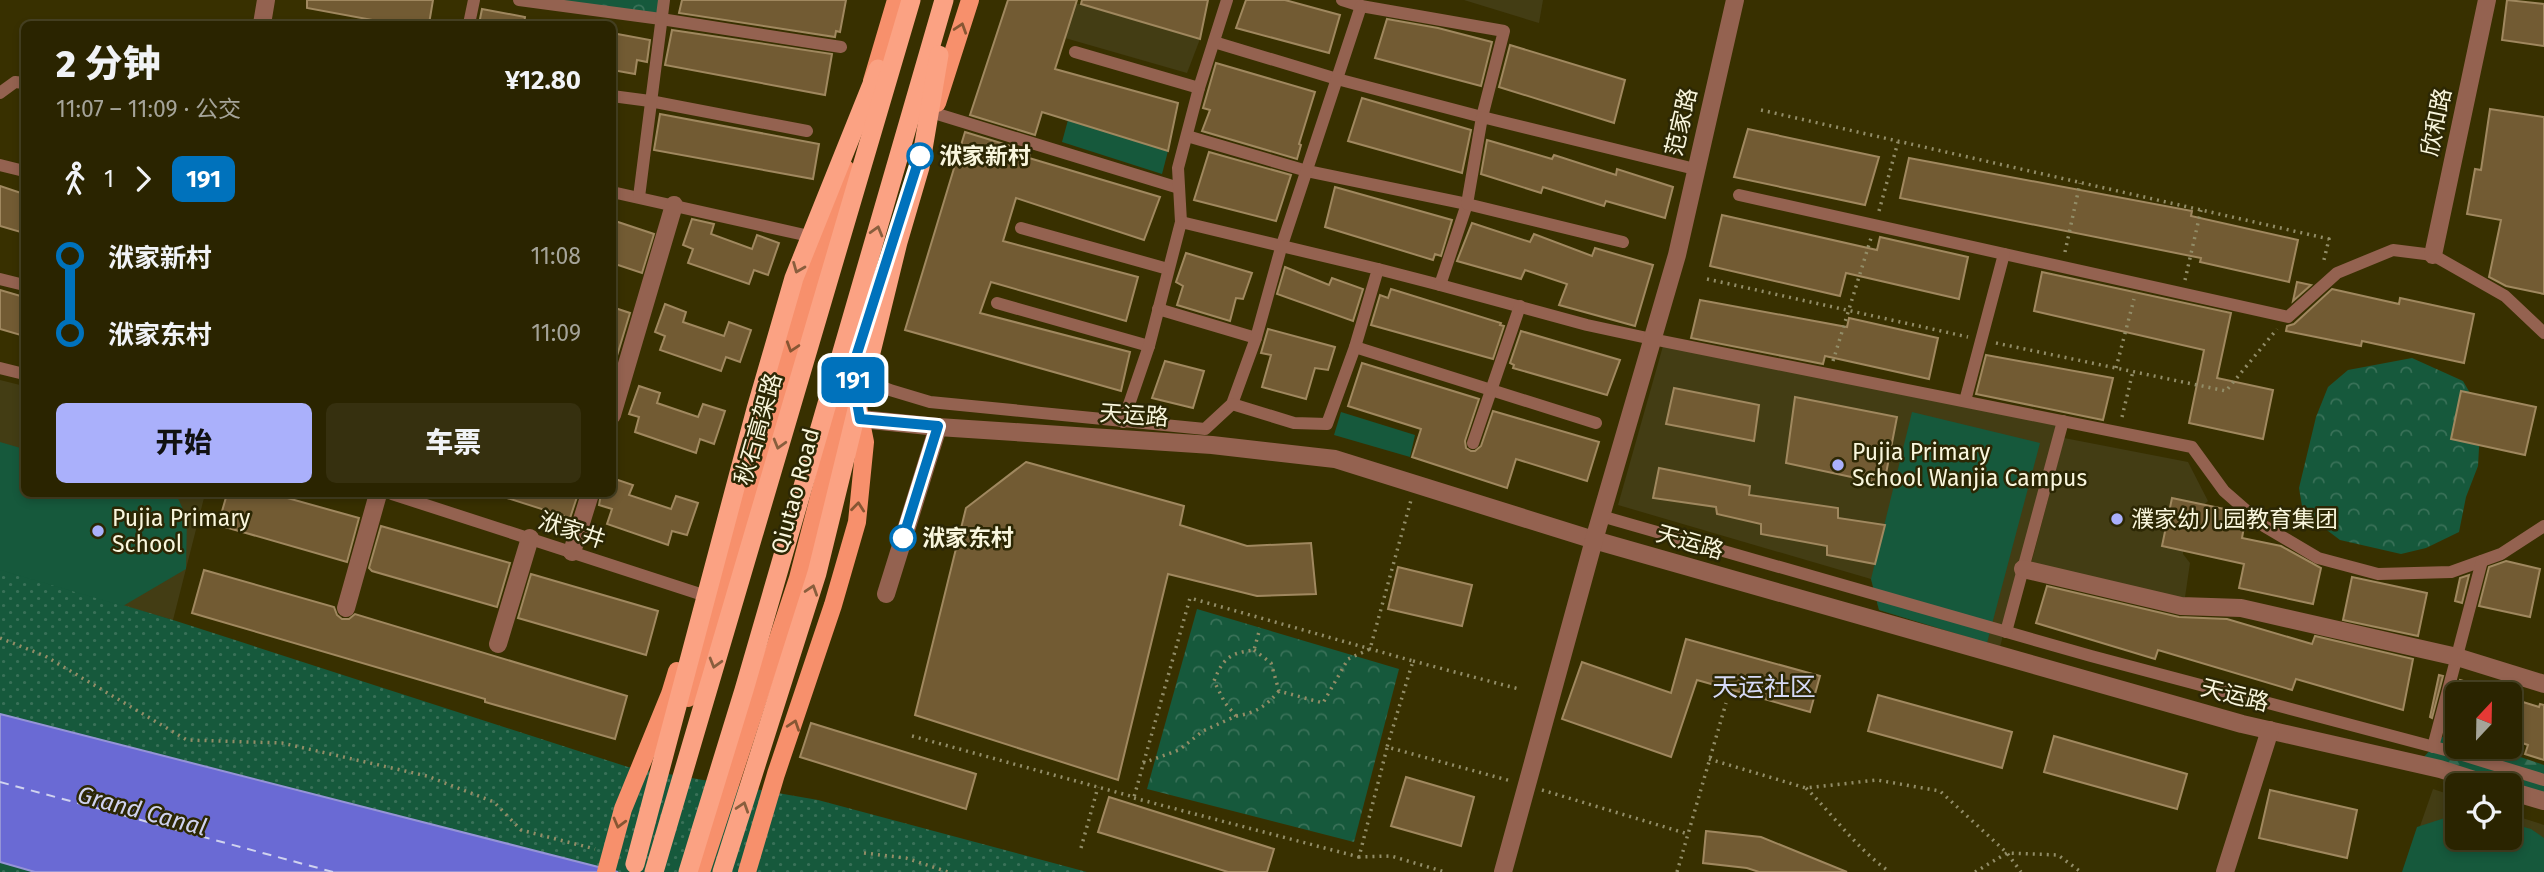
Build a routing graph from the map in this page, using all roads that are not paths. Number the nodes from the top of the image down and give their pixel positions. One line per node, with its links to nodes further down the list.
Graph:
1 (266, 0): 15 (street)
2 (474, 0): 16 (lane)
3 (519, 0): 14 (lane)
4 (664, 0): 14 (lane)
5 (896, 0): 42 (main road, Qiutao Road)
6 (909, 0): 97 (highway, one-way to 97); 99 (highway, 秋石高架路, one-way to 99)
7 (946, 0): 100 (highway, one-way to 7); 102 (highway, one-way to 7)
8 (970, 0): 26 (main road, Qiutao Road, one-way to 8)
9 (1227, 0): 17 (lane)
10 (1342, 0): 13 (lane)
11 (1735, 0): 31 (street, 范家路)
12 (2487, 0): 46 (street, 欣和路)
13 (1361, 6): 20 (lane); 27 (lane)
14 (661, 19): 18 (lane); 25 (lane)
15 (262, 21)
16 (470, 21)
17 (1214, 42): 20 (lane); 22 (lane)
18 (841, 47)
19 (1075, 52): 22 (lane)
20 (1337, 79): 27 (lane); 33 (lane)
21 (21, 83): 23 (lane)
22 (1199, 88): 29 (lane)
23 (0, 93)
24 (616, 97): 25 (lane)
25 (650, 101): 28 (lane); 37 (lane)
26 (934, 113): 34 (lane); 62 (main road, Qiutao Road)
27 (1482, 117): 31 (lane); 38 (lane)
28 (807, 131)
29 (1187, 136): 33 (lane); 34 (lane)
30 (0, 165): 32 (lane)
31 (1695, 169): 57 (street, 范家路)
32 (21, 170)
33 (1307, 171): 38 (lane); 44 (lane)
34 (1179, 188): 40 (lane)
35 (616, 193): 37 (lane)
36 (1739, 195): 45 (lane)
37 (639, 197): 39 (lane)
38 (1467, 204): 43 (lane); 51 (lane)
39 (674, 205): 42 (lane); 65 (street)
40 (1181, 222): 44 (lane); 47 (lane)
41 (1021, 228): 47 (lane)
42 (825, 239): 64 (main road, Qiutao Road, one-way to 64)
43 (1623, 242)
44 (1281, 248): 48 (lane); 56 (lane)
45 (2004, 254): 46 (lane); 66 (lane)
46 (2433, 255): 55 (lane)
47 (1168, 269): 54 (lane)
48 (1378, 269): 51 (lane); 59 (lane)
49 (0, 279): 50 (lane)
50 (21, 284)
51 (1440, 285): 53 (lane)
52 (997, 303): 58 (lane)
53 (1520, 306): 57 (lane); 63 (lane)
54 (1158, 309): 56 (lane); 58 (lane)
55 (2544, 333)
56 (1256, 338): 67 (lane)
57 (1652, 339): 66 (lane); 77 (street, 范家路)
58 (1149, 346): 70 (lane)
59 (1355, 347): 63 (lane); 67 (lane)
60 (0, 368): 61 (lane)
61 (21, 373)
62 (852, 374): 68 (main road); 70 (lane); 101 (main road, Qiutao Road)
63 (1492, 390): 71 (lane); 73 (lane)
64 (778, 391): 84 (main road); 97 (main road, Qiutao Road)
65 (616, 401)
66 (1965, 401): 69 (lane)
67 (1232, 404): 70 (lane)
68 (860, 419): 72 (street, 天运路); 103 (main road, one-way to 68)
69 (2063, 421): 82 (lane); 83 (lane)
70 (1123, 422)
71 (1596, 423)
72 (938, 426): 80 (street, 天运路); 85 (street)
73 (1473, 443)
74 (377, 497): 86 (street)
75 (401, 497): 79 (lane, 洑家井)
76 (589, 497): 81 (street)
77 (1601, 516): 80 (street, 范家路); 87 (lane)
78 (2544, 526): 82 (lane)
79 (530, 538): 81 (lane, 洑家井); 88 (street)
80 (1594, 540): 91 (street, 天运路); 104 (street, 范家路)
81 (572, 552): 84 (lane, 洑家井)
82 (2482, 561): 89 (lane)
83 (2023, 569): 87 (lane); 89 (street)
84 (700, 594): 98 (main road, one-way to 98)
85 (886, 594)
86 (346, 608)
87 (2006, 632): 92 (lane)
88 (498, 644)
89 (2457, 657): 90 (street); 92 (lane)
90 (2544, 684)
91 (2270, 730): 93 (street, 天运路); 105 (street)
92 (2433, 747): 94 (lane)
93 (2452, 773)
94 (2544, 780)
95 (2522, 795): 96 (street)
96 (2544, 802)
97 (634, 868)
98 (606, 872)
99 (654, 872)
100 (688, 872)
101 (701, 872)
102 (722, 872)
103 (747, 872)
104 (1503, 872)
105 (2225, 872)

